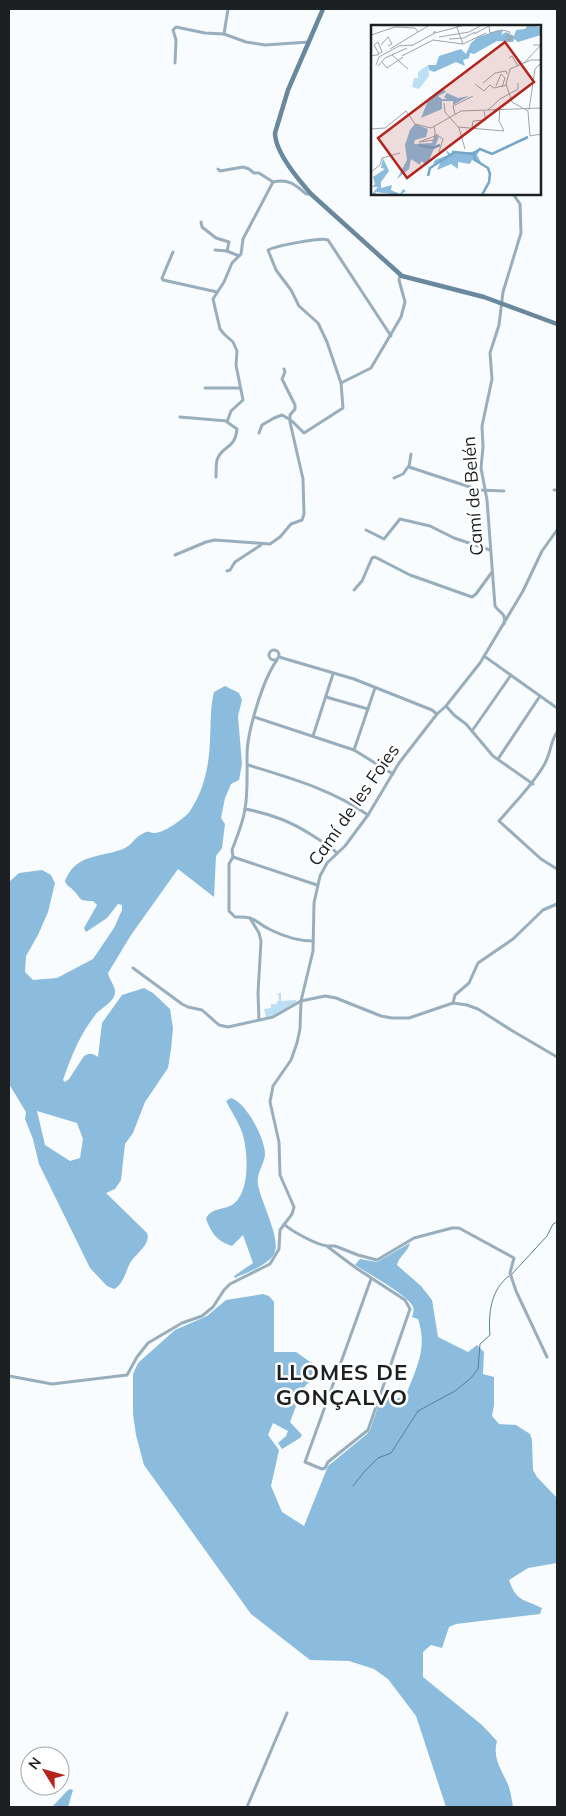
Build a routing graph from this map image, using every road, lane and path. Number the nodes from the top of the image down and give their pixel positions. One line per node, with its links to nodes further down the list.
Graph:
1 (228, 9): 3 (street)
2 (324, 9): 4 (main road)
3 (224, 34): 4 (street); 5 (street)
4 (309, 42): 8 (main road)
5 (175, 63)
6 (218, 169): 7 (street)
7 (274, 182): 8 (street); 14 (street)
8 (311, 194): 15 (main road)
9 (513, 195): 17 (street, Camí de Belén)
10 (201, 222): 12 (street)
11 (215, 250): 12 (street)
12 (226, 251): 14 (street)
13 (173, 252): 16 (street)
14 (239, 256): 16 (street)
15 (400, 274): 17 (main road); 19 (street)
16 (217, 292): 23 (street)
17 (502, 303): 18 (main road); 32 (street, Camí de Belén)
18 (557, 324)
19 (391, 336): 21 (street); 21 (street)
20 (284, 369): 26 (street)
21 (341, 383): 26 (street)
22 (205, 388): 23 (street)
23 (240, 388): 25 (street)
24 (180, 417): 25 (street)
25 (227, 420): 30 (street)
26 (290, 420): 27 (street); 36 (street)
27 (259, 433)
28 (411, 454): 29 (street)
29 (409, 467): 31 (street); 32 (street)
30 (216, 477)
31 (394, 478)
32 (485, 491): 33 (street); 37 (street, Camí de Belén)
33 (504, 491)
34 (366, 530): 37 (street)
35 (557, 530): 42 (street, Camí de les Foies)
36 (262, 544): 38 (street); 39 (street)
37 (490, 550): 40 (street, Camí de Belén)
38 (175, 555)
39 (227, 571)
40 (492, 571): 41 (street); 42 (street, Camí de Belén)
41 (354, 590)
42 (504, 624): 43 (street, Camí de les Foies)
43 (484, 656): 48 (street); 52 (street, Camí de les Foies)
44 (270, 657): 45 (street); 45 (street); 46 (street)
45 (278, 658): 46 (street); 47 (street)
46 (269, 672): 56 (street)
47 (333, 674): 49 (street); 50 (street)
48 (511, 675): 51 (street); 57 (street)
49 (375, 688): 54 (street); 55 (street)
50 (326, 696): 54 (street); 59 (street)
51 (540, 696): 53 (street); 61 (street)
52 (446, 706): 55 (street, Camí de les Foies); 57 (street)
53 (557, 708)
54 (368, 709): 60 (street)
55 (437, 714): 63 (street, Camí de les Foies)
56 (254, 717): 59 (street); 62 (street)
57 (472, 731): 61 (street)
58 (557, 732): 64 (street)
59 (313, 736): 60 (street)
60 (354, 750): 63 (street)
61 (498, 759): 64 (street)
62 (248, 765): 65 (street); 66 (street)
63 (393, 774): 66 (street, Camí de les Foies)
64 (533, 784): 69 (street)
65 (245, 809): 67 (street); 68 (street)
66 (368, 814): 67 (street, Camí de les Foies)
67 (337, 853): 70 (street, Camí de les Foies)
68 (233, 856): 70 (street); 72 (street)
69 (557, 869)
70 (317, 885): 73 (street, Camí de les Foies)
71 (557, 904): 76 (street)
72 (250, 918): 73 (street); 77 (street)
73 (313, 941): 75 (street, Camí de les Foies)
74 (133, 968): 77 (street)
75 (301, 1001): 76 (street); 77 (street); 79 (street, Camí de les Foies)
76 (453, 1003): 78 (street)
77 (259, 1020)
78 (557, 1056)
79 (284, 1224): 80 (street); 83 (street)
80 (328, 1246): 81 (street); 82 (street)
81 (371, 1279): 81 (street)
82 (547, 1356)
83 (9, 1376)
84 (287, 1713): 85 (street)
85 (247, 1807)

